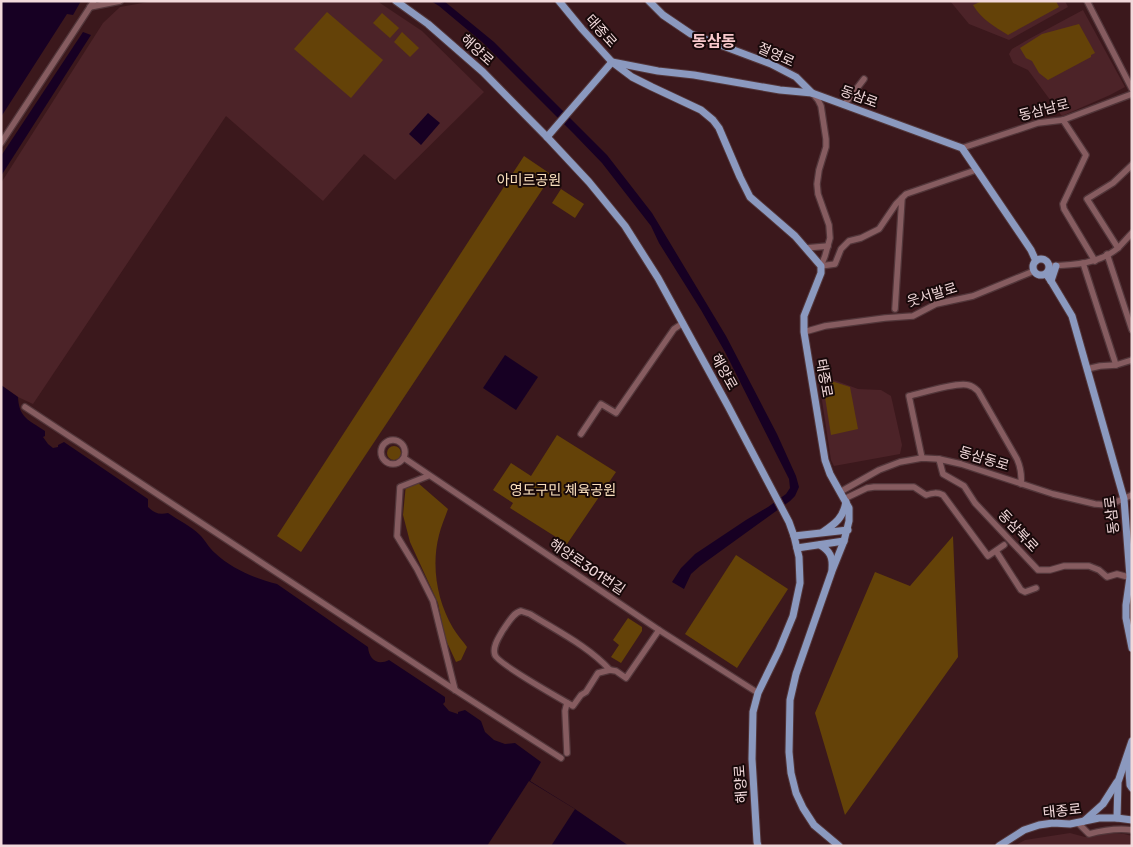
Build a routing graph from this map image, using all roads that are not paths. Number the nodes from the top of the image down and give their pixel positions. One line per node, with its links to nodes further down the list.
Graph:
1 (94, 1): 7 (street)
2 (120, 1): 7 (street)
3 (396, 1): 15 (main road, 해양로)
4 (559, 1): 8 (main road, 태종로)
5 (649, 1): 11 (main road, 절영로)
6 (1087, 1): 10 (street)
7 (90, 7): 16 (street)
8 (612, 62): 11 (main road, 동삼로); 15 (main road); 23 (main road, 태종로)
9 (864, 80): 13 (street)
10 (1132, 89)
11 (812, 93): 13 (main road, 동삼로); 22 (street)
12 (1132, 94): 14 (street, 동삼남로)
13 (844, 105): 17 (main road, 동삼로)
14 (1063, 120): 17 (street, 동삼남로); 27 (street)
15 (547, 137): 35 (main road, 해양로)
16 (1, 143)
17 (962, 148): 19 (main road)
18 (1132, 165): 24 (street)
19 (976, 170): 20 (street); 26 (main road)
20 (902, 198): 29 (street); 34 (street)
21 (1132, 233): 24 (street)
22 (828, 246): 23 (street); 29 (street)
23 (806, 248): 29 (main road, 태종로)
24 (1118, 248): 25 (street)
25 (1107, 254): 27 (street); 36 (street)
26 (1036, 261): 30 (main road); 31 (main road)
27 (1095, 261): 28 (street)
28 (1083, 263): 30 (street); 39 (street)
29 (820, 266): 37 (main road, 태종로)
30 (1053, 266): 32 (main road); 33 (main road)
31 (1034, 271): 32 (main road); 37 (street, 웃서발로)
32 (1046, 274): 33 (main road, 동삼로)
33 (1051, 281): 40 (main road, 동삼로)
34 (895, 308)
35 (683, 323): 42 (street); 53 (main road, 해양로)
36 (1132, 330)
37 (804, 332): 49 (main road, 태종로)
38 (1132, 360): 39 (street)
39 (1116, 365): 40 (street)
40 (1087, 369): 50 (main road, 동삼로)
41 (25, 407): 67 (street)
42 (581, 434)
43 (404, 458): 43 (street); 46 (street, 해양로301번길)
44 (922, 458): 45 (street, 동삼동로); 47 (street); 49 (street, 동삼동로)
45 (939, 459): 47 (street, 동삼동로); 60 (street, 동삼북로)
46 (428, 476): 62 (street, 해양로301번길); 67 (street)
47 (1021, 484): 50 (street, 동삼동로)
48 (1132, 495): 50 (street, 동삼동로)
49 (843, 498): 51 (main road, 태종로); 52 (main road); 58 (street)
50 (1124, 499): 60 (main road, 동삼로)
51 (848, 530): 52 (main road); 54 (main road, 태종로)
52 (821, 533): 53 (main road)
53 (794, 536): 57 (main road, 해양로)
54 (844, 542): 55 (main road); 59 (main road, 태종로)
55 (820, 545): 57 (main road); 59 (main road)
56 (1004, 545): 58 (street)
57 (797, 548): 68 (main road, 해양로)
58 (996, 550): 61 (street)
59 (832, 571): 82 (main road, 태종로)
60 (1131, 577): 63 (main road, 동삼로)
61 (1036, 588)
62 (659, 630): 65 (street); 68 (street, 해양로301번길)
63 (1132, 648)
64 (600, 659): 65 (street); 66 (street); 69 (street)
65 (610, 670): 66 (street)
66 (598, 673): 69 (street)
67 (456, 690): 73 (street)
68 (758, 694): 81 (main road, 해양로)
69 (567, 703): 71 (street)
70 (1132, 742): 72 (main road)
71 (567, 753)
72 (1128, 753): 74 (main road); 75 (main road)
73 (561, 758)
74 (1118, 782): 76 (main road); 78 (main road)
75 (1132, 788)
76 (1117, 818): 77 (main road, 태종로); 78 (main road, 태종로)
77 (1131, 819)
78 (1081, 822): 79 (street); 80 (main road, 태종로)
79 (1132, 830)
80 (1010, 839): 83 (main road, 태종로); 84 (street)
81 (758, 846)
82 (839, 846)
83 (999, 846)
84 (1004, 846)

